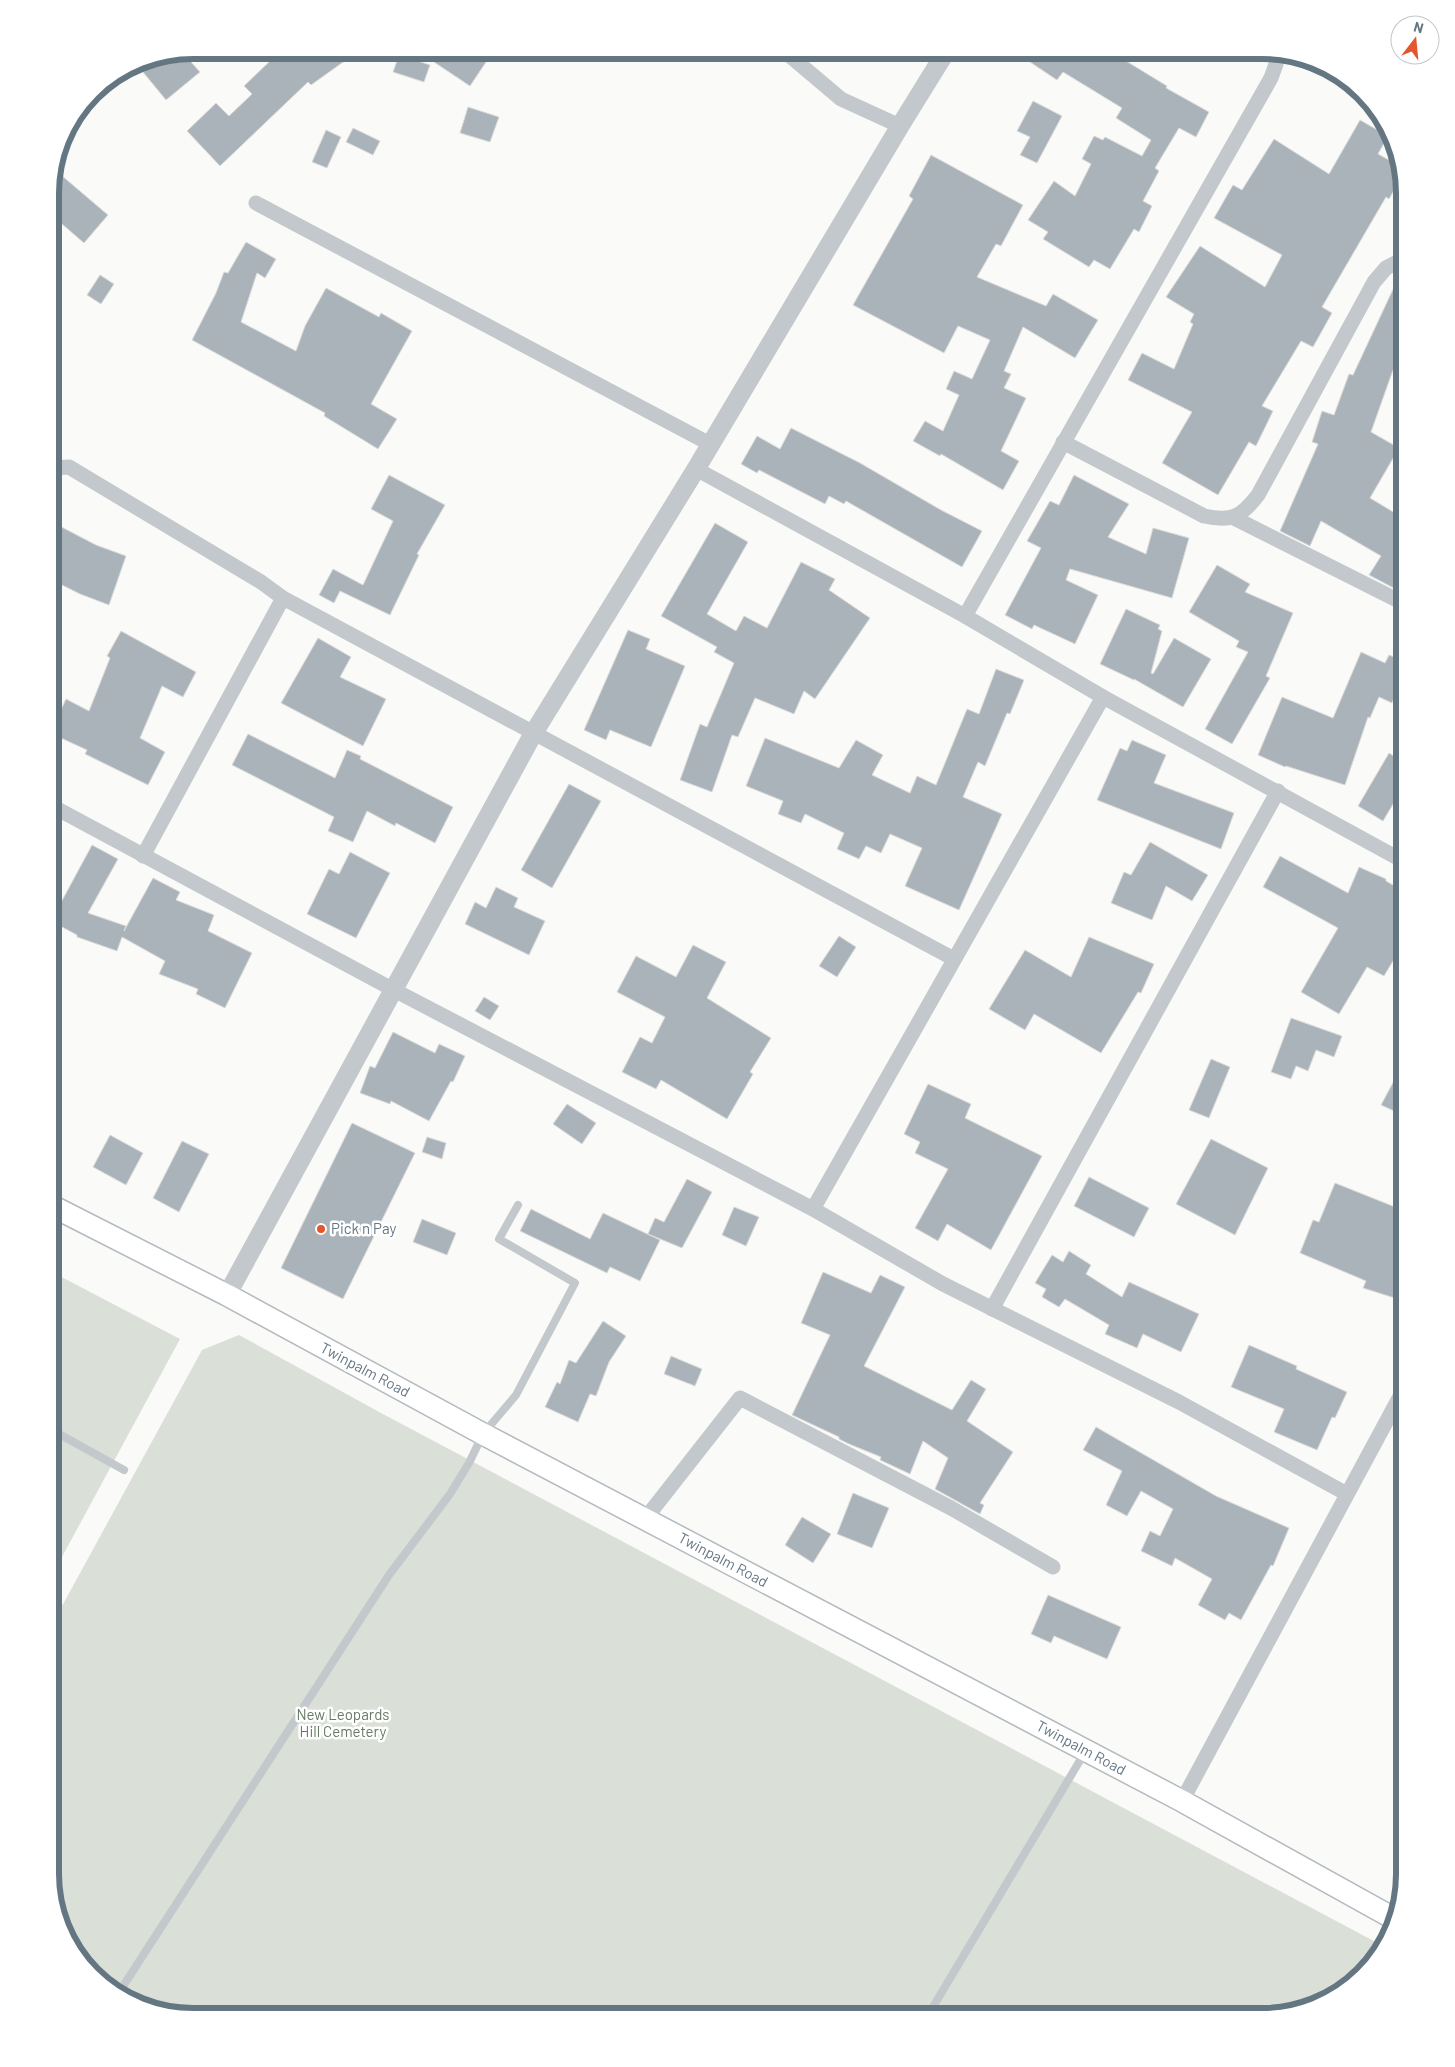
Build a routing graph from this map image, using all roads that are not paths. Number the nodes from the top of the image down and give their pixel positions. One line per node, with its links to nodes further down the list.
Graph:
1 (794, 59): 4 (street)
2 (941, 59): 4 (street)
3 (1276, 60): 7 (street)
4 (900, 126): 8 (street)
5 (256, 203): 8 (street)
6 (1396, 263): 11 (street)
7 (1063, 442): 11 (street); 14 (street)
8 (710, 444): 10 (street)
9 (59, 468): 12 (street)
10 (696, 468): 14 (street); 16 (street)
11 (1234, 518): 13 (street)
12 (283, 598): 16 (street); 19 (street)
13 (1396, 599)
14 (965, 616): 15 (street)
15 (1103, 697): 17 (street); 21 (street)
16 (533, 734): 21 (street); 22 (street)
17 (1278, 791): 20 (street); 27 (street)
18 (59, 810): 19 (street)
19 (143, 856): 22 (street)
20 (1396, 857)
21 (954, 959): 24 (street)
22 (394, 990): 24 (street); 26 (street)
23 (518, 1204): 30 (lane)
24 (813, 1209): 27 (street)
25 (59, 1210): 26 (main road, Twinpalm Road)
26 (227, 1295): 30 (main road, Twinpalm Road)
27 (992, 1309): 32 (street)
28 (1396, 1404): 32 (street)
29 (59, 1434): 31 (lane)
30 (484, 1434): 33 (main road, Twinpalm Road); 38 (lane)
31 (124, 1470)
32 (1347, 1494): 36 (street)
33 (645, 1518): 34 (street); 35 (main road, Twinpalm Road)
34 (1053, 1567)
35 (1086, 1751): 36 (main road, Twinpalm Road); 39 (lane)
36 (1182, 1802): 37 (main road, Twinpalm Road)
37 (1390, 1916)
38 (122, 1988)
39 (932, 2008)

